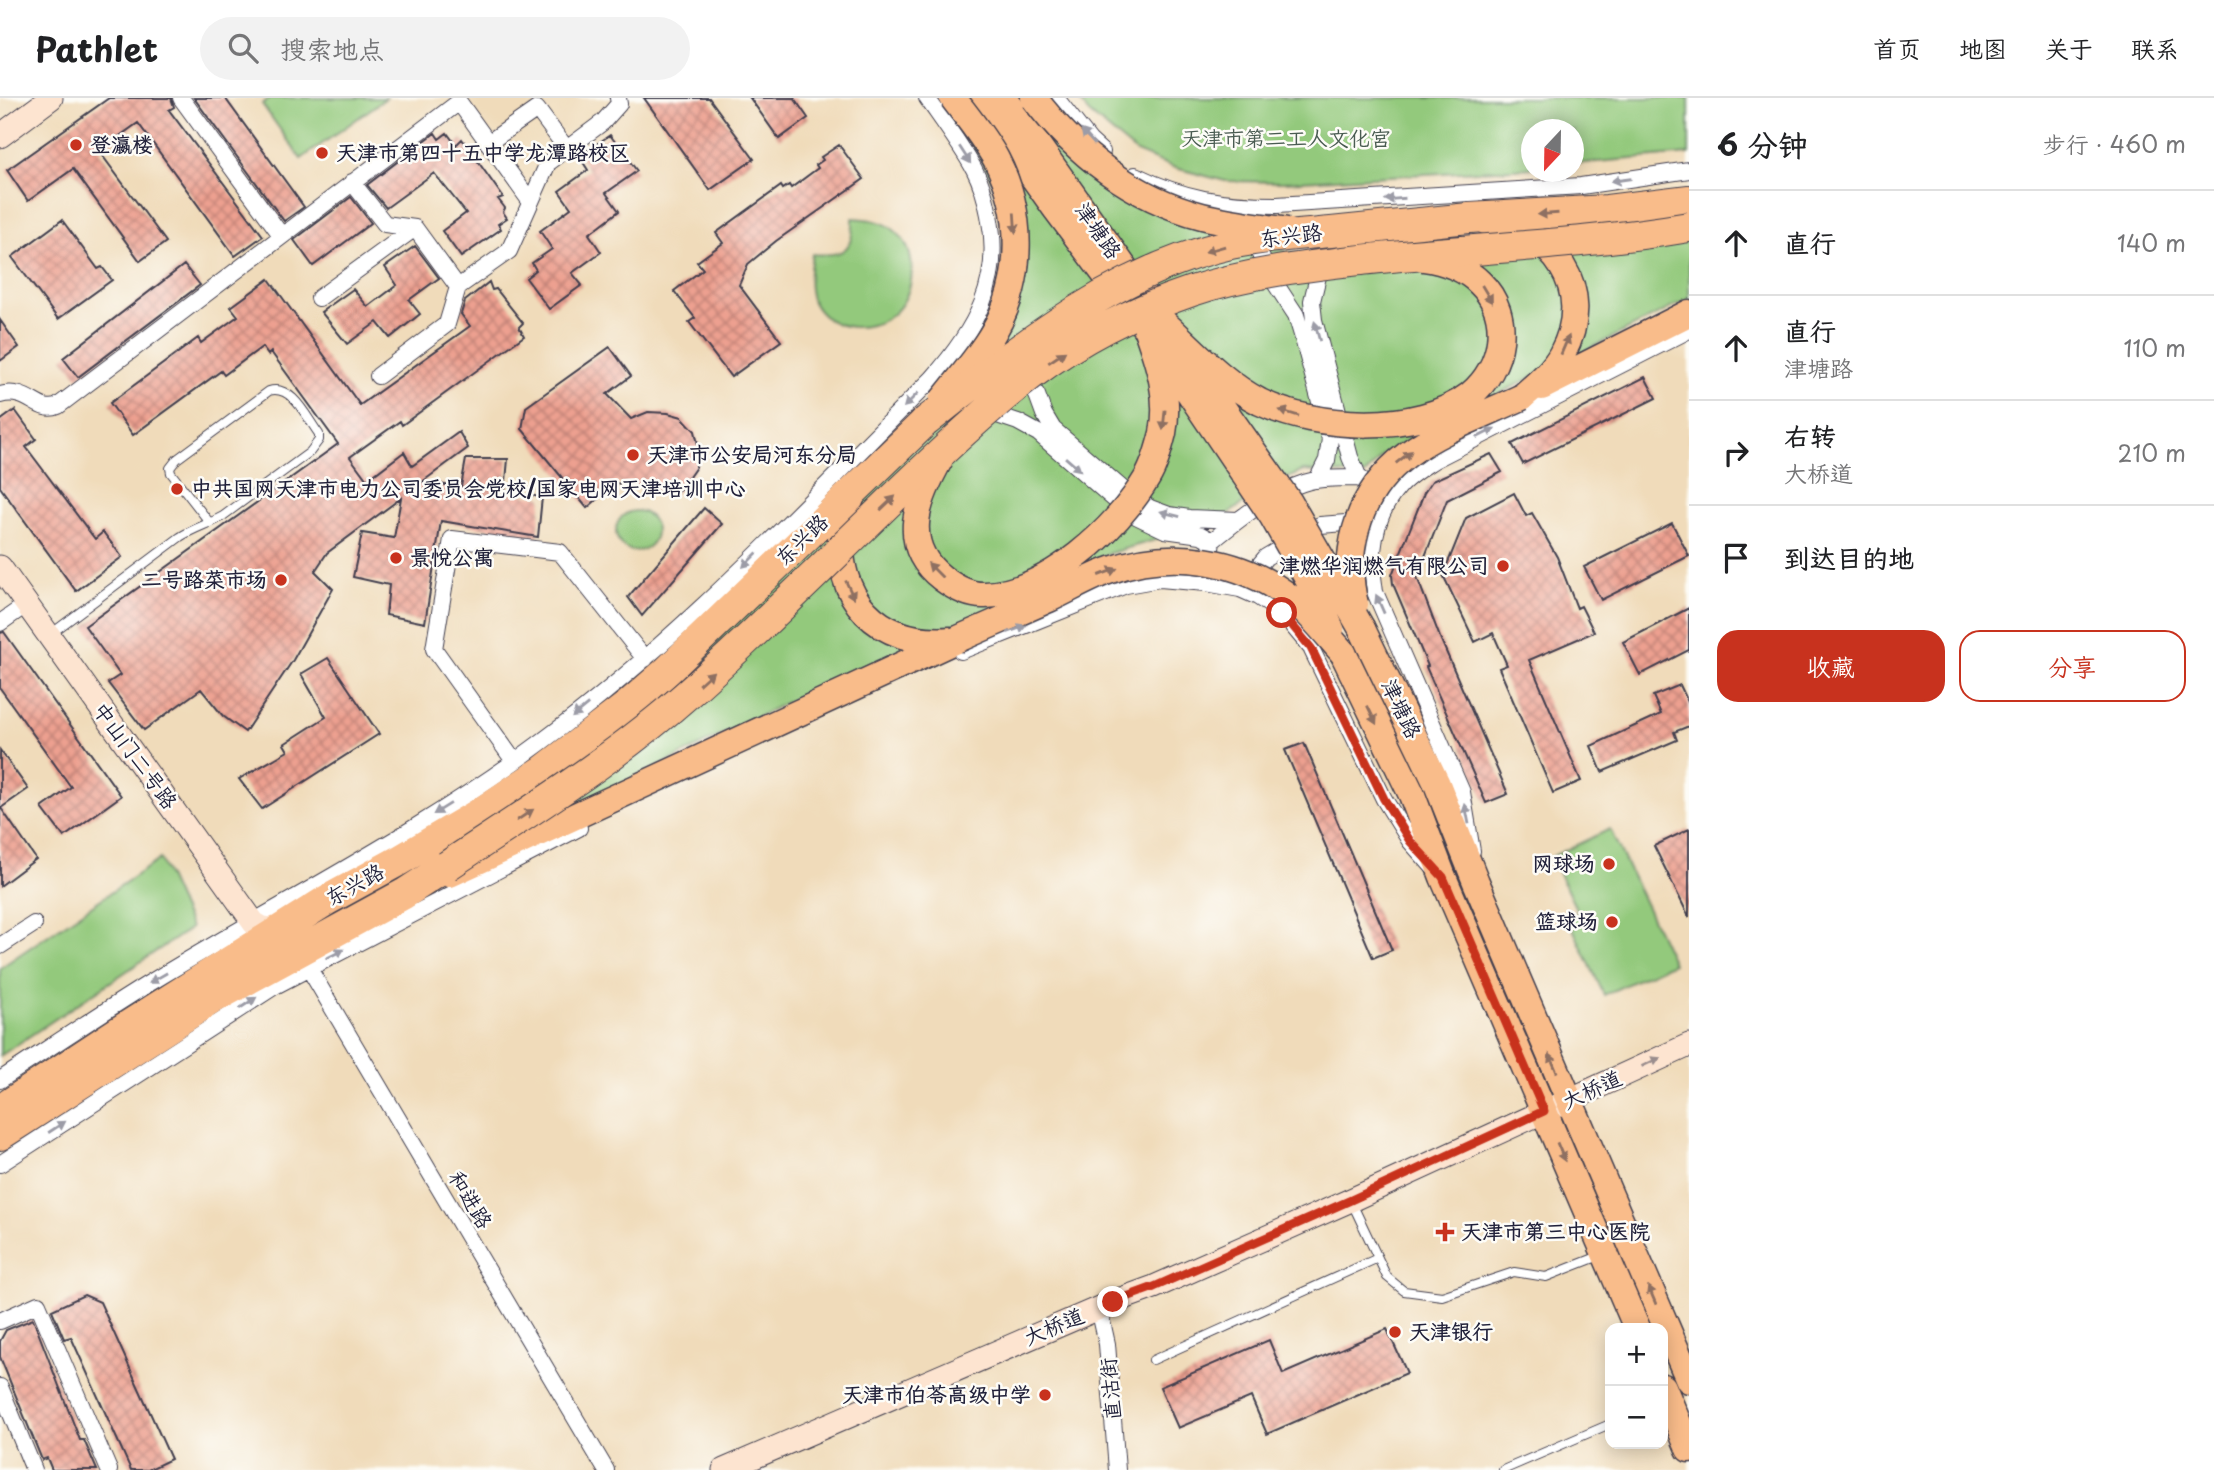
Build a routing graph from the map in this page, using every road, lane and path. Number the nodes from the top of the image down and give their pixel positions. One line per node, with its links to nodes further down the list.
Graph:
1 (181, 98): 24 (street)
2 (618, 98): 13 (street)
3 (927, 98): 31 (street, one-way to 31)
4 (953, 98): 36 (main road, one-way to 36, bridge)
5 (977, 98): 29 (main road, 津塘路)
6 (1004, 98): 29 (main road, 津塘路)
7 (1034, 98): 23 (main road, bridge)
8 (1056, 98): 19 (street, one-way to 8)
9 (46, 99): 10 (street); 11 (street)
10 (0, 128)
11 (0, 136)
12 (488, 143): 13 (street); 15 (street); 17 (street)
13 (566, 148): 17 (street)
14 (1689, 170): 18 (street, one-way to 18)
15 (352, 182): 22 (street); 24 (street)
16 (1689, 200): 20 (highway, 东兴路, one-way to 20)
17 (530, 201): 26 (street)
18 (1339, 203): 19 (street); 38 (street, one-way to 18)
19 (1236, 205): 39 (street)
20 (1469, 218): 23 (highway, 东兴路, bridge); 35 (main road, one-way to 20)
21 (1689, 227): 25 (highway, 东兴路, bridge)
22 (415, 228): 26 (street); 27 (street)
23 (1306, 234): 36 (highway, 东兴路, one-way to 36, bridge)
24 (281, 235): 34 (street)
25 (1407, 256): 29 (main road, one-way to 29, bridge); 37 (highway, 东兴路, one-way to 25, bridge)
26 (458, 287): 32 (street)
27 (319, 298)
28 (1689, 313): 35 (main road)
29 (1155, 326): 37 (main road, one-way to 37, bridge); 52 (main road, 津塘路, bridge); 55 (main road, 津塘路, bridge)
30 (1689, 330): 40 (street, one-way to 30)
31 (969, 332): 33 (street); 42 (street, one-way to 31)
32 (378, 376)
33 (932, 379): 45 (street, one-way to 45); 56 (street, one-way to 56)
34 (0, 395)
35 (1522, 397): 52 (main road, one-way to 35, bridge)
36 (925, 422): 41 (highway, 东兴路)
37 (948, 447): 60 (highway, 东兴路, one-way to 37, bridge)
38 (1359, 478): 39 (street); 40 (street)
39 (1317, 480): 42 (street)
40 (1391, 497): 44 (street)
41 (837, 518): 54 (main road, one-way to 54); 62 (highway, 东兴路)
42 (1238, 520): 45 (street)
43 (209, 523): 43 (lane); 53 (lane)
44 (1376, 531): 49 (street); 59 (street, one-way to 44)
45 (1212, 541): 48 (street)
46 (0, 567): 50 (street, 中山门二号路)
47 (0, 579): 50 (street, 中山门二号路)
48 (1206, 583): 49 (street); 62 (street, one-way to 48)
49 (1240, 589): 58 (street)
50 (24, 607): 51 (street); 53 (street, 中山门二号路)
51 (2, 629)
52 (1362, 629): 59 (main road, 津塘路)
53 (46, 637): 62 (street, 中山门二号路)
54 (956, 640): 55 (main road, one-way to 55, bridge); 60 (main road)
55 (1343, 653): 58 (main road, 津塘路, one-way to 58)
56 (645, 659): 57 (street, one-way to 57); 57 (street)
57 (514, 761): 62 (street, one-way to 62)
58 (1443, 877): 70 (main road, 津塘路)
59 (1476, 882): 68 (main road, 津塘路, one-way to 59)
60 (404, 894): 62 (highway, 东兴路)
61 (34, 924): 63 (street)
62 (261, 942): 64 (highway); 65 (highway, 东兴路); 65 (highway, 东兴路); 67 (street, one-way to 67); 88 (street, 和进路)
63 (0, 946)
64 (275, 986): 72 (street, one-way to 64)
65 (122, 1043): 69 (highway, 东兴路); 71 (highway, 东兴路)
66 (1689, 1045): 68 (street, 大桥道, one-way to 66)
67 (0, 1080)
68 (1569, 1101): 70 (street, 大桥道); 80 (main road, 津塘路, one-way to 68)
69 (0, 1110)
70 (1544, 1111): 73 (street, 大桥道); 74 (main road, 津塘路, one-way to 74)
71 (0, 1135)
72 (0, 1164)
73 (1351, 1200): 75 (lane); 76 (street, 大桥道)
74 (1605, 1253): 75 (lane); 78 (main road, 津塘路)
75 (1378, 1258): 79 (lane)
76 (1099, 1308): 85 (street, 大桥道); 89 (street, 直沽街)
77 (0, 1321): 87 (street)
78 (1635, 1323)
79 (1153, 1360)
80 (1689, 1380)
81 (0, 1387): 86 (street)
82 (1668, 1404): 84 (main road)
83 (1605, 1426): 90 (lane)
84 (1689, 1449)
85 (733, 1468)
86 (34, 1470)
87 (109, 1470)
88 (606, 1470)
89 (1117, 1470)
90 (1503, 1470)

